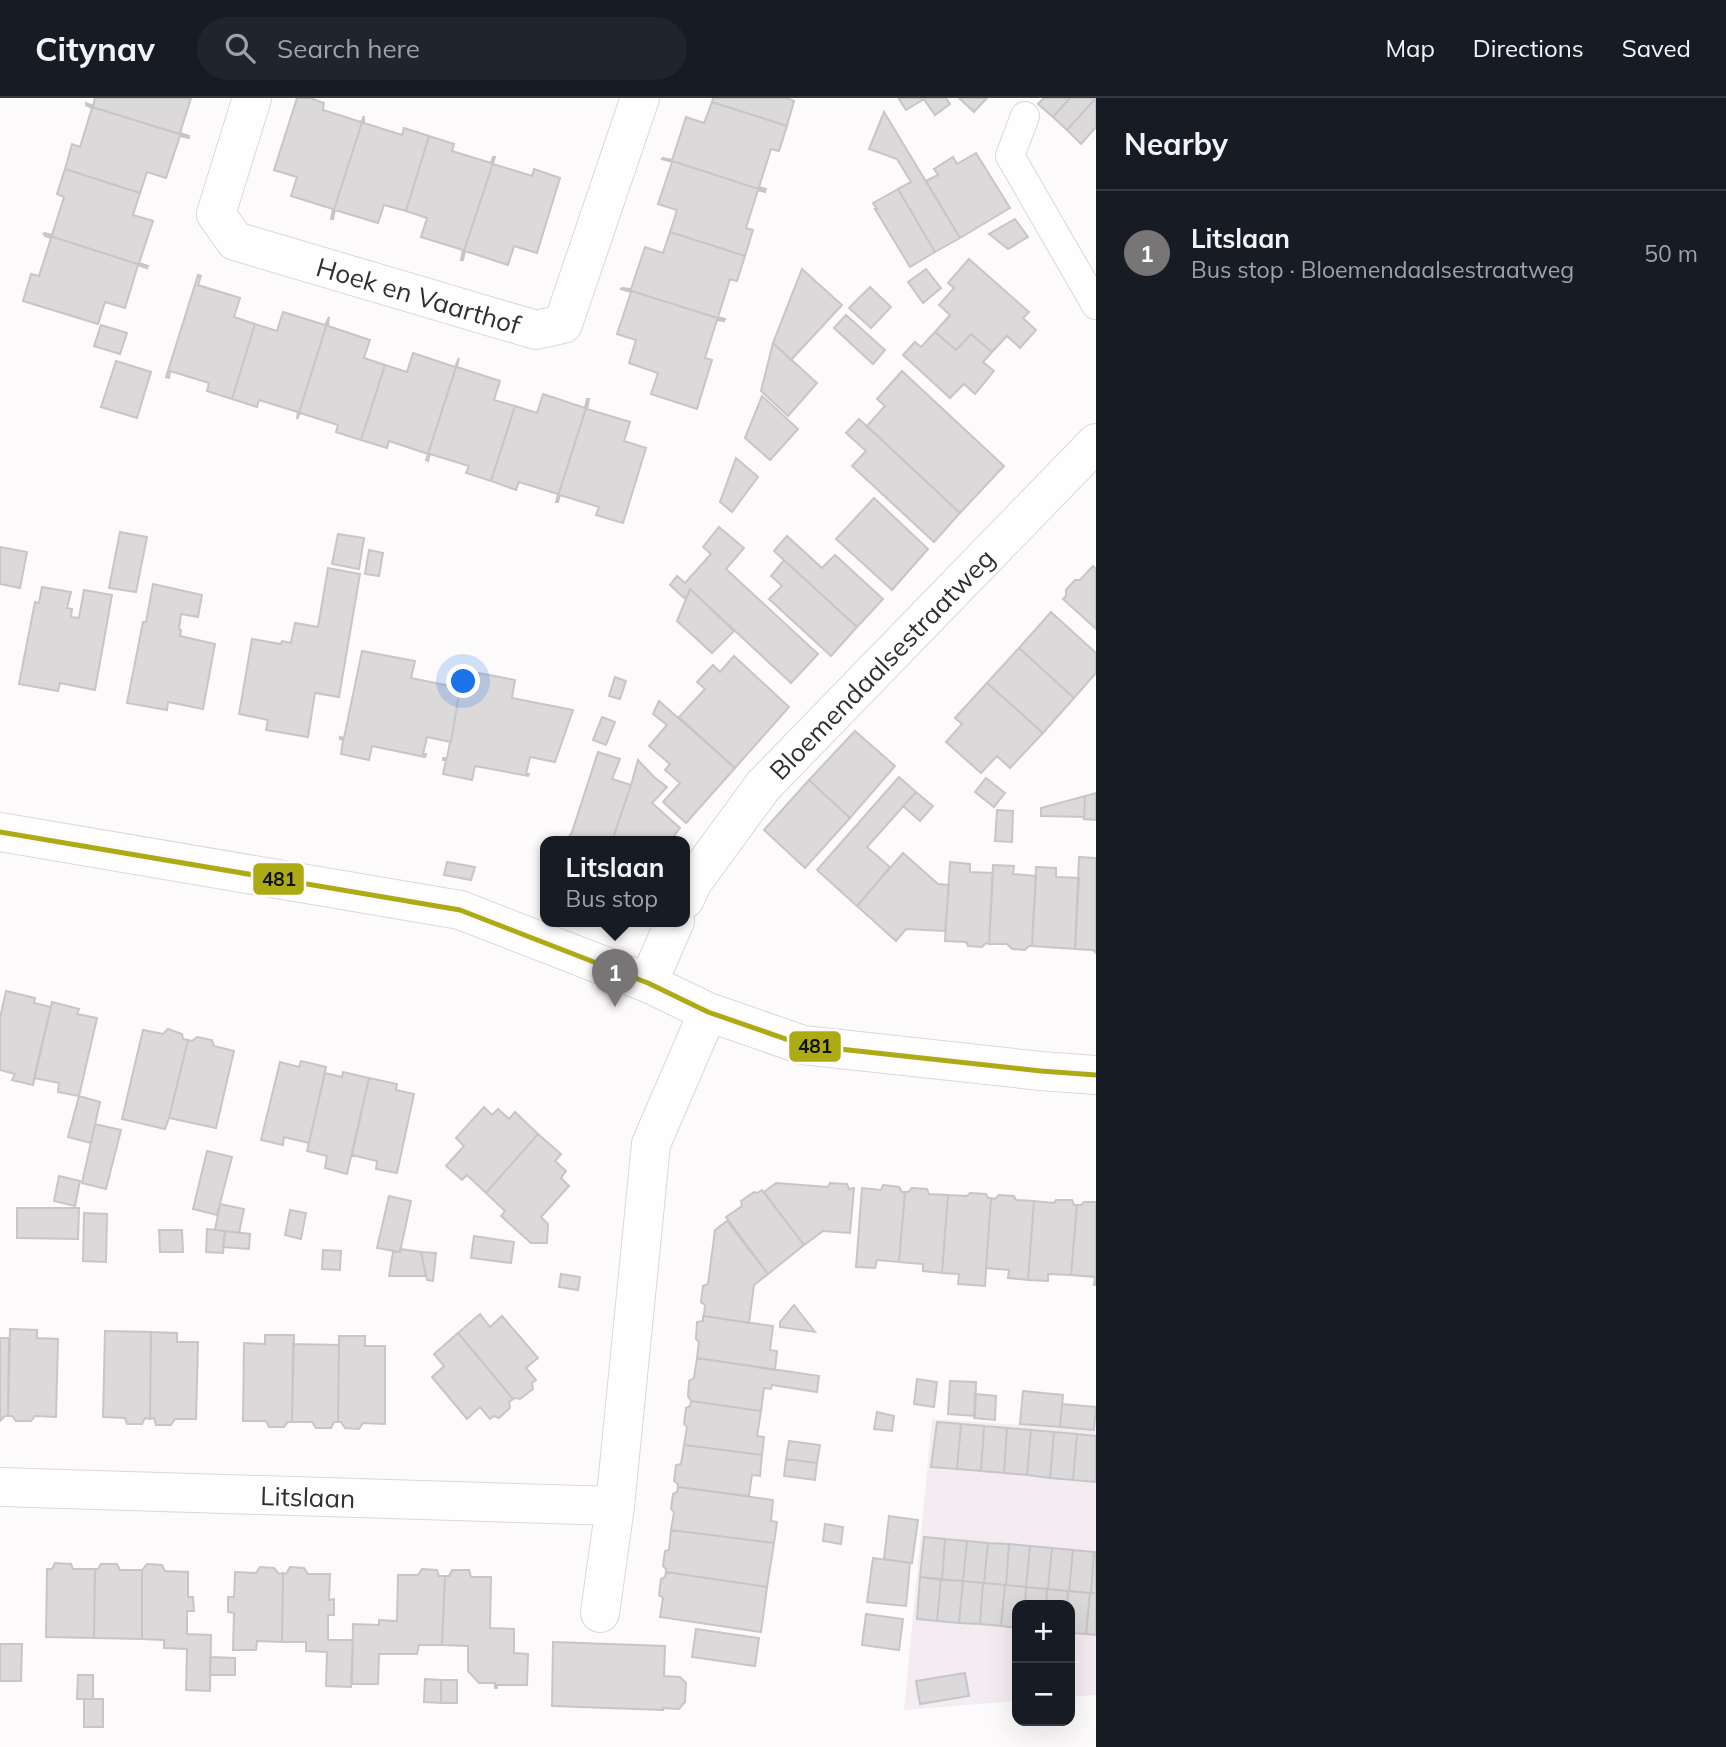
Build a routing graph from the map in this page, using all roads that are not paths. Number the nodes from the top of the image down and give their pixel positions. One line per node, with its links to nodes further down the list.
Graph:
1 (251, 98): 2 (street, Hoek en Vaarthof)
2 (640, 98)
3 (1025, 116): 4 (lane)
4 (1096, 305)
5 (1096, 443): 7 (street, Bloemendaalsestraatweg)
6 (0, 832): 9 (street)
7 (690, 888)
8 (673, 927): 9 (street)
9 (648, 983): 10 (street)
10 (708, 1012): 11 (street); 13 (street)
11 (1096, 1075)
12 (0, 1487): 13 (street, Litslaan)
13 (615, 1506): 14 (street)
14 (600, 1613)

